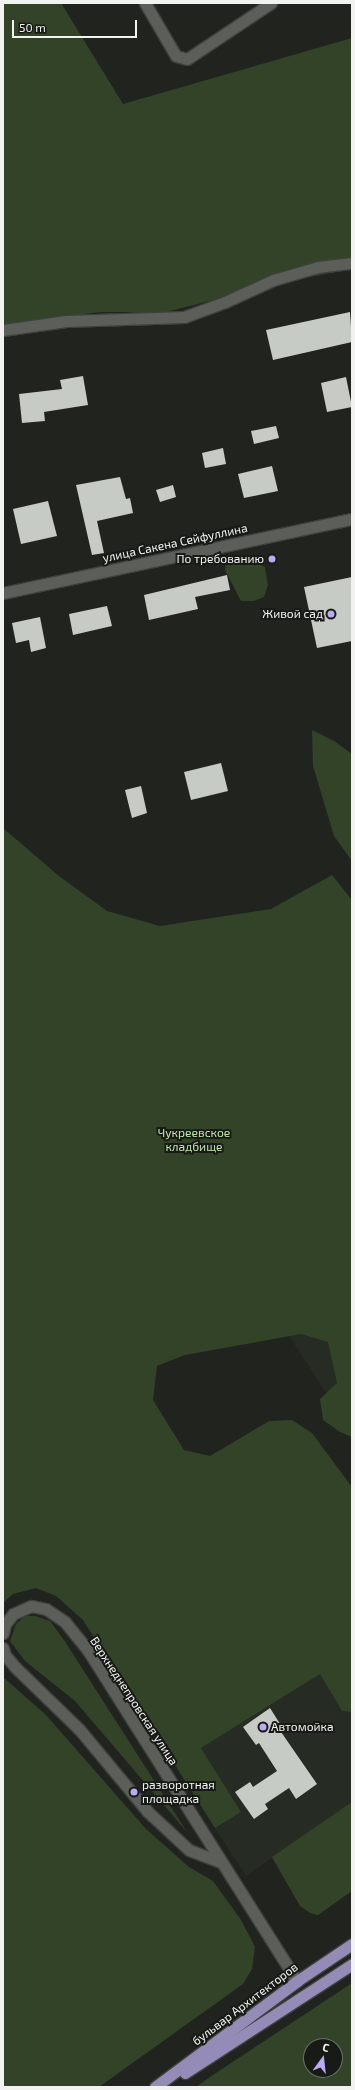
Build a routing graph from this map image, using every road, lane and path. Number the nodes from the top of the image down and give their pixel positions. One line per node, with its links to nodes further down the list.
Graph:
1 (145, 3): 2 (street)
2 (271, 3)
3 (352, 263): 4 (street)
4 (3, 330)
5 (352, 519): 6 (street, улица Сакена Сейфуллина)
6 (3, 593)
7 (3, 1633): 9 (street, Верхнеднепровская улица)
8 (3, 1648): 9 (street)
9 (222, 1862): 12 (street, Верхнеднепровская улица)
10 (352, 1944): 12 (main road, бульвар Архитекторов)
11 (352, 1964): 13 (main road, бульвар Архитекторов)
12 (297, 1981): 13 (main road); 14 (main road, бульвар Архитекторов)
13 (306, 1996): 15 (main road, бульвар Архитекторов)
14 (155, 2087)
15 (163, 2087)

